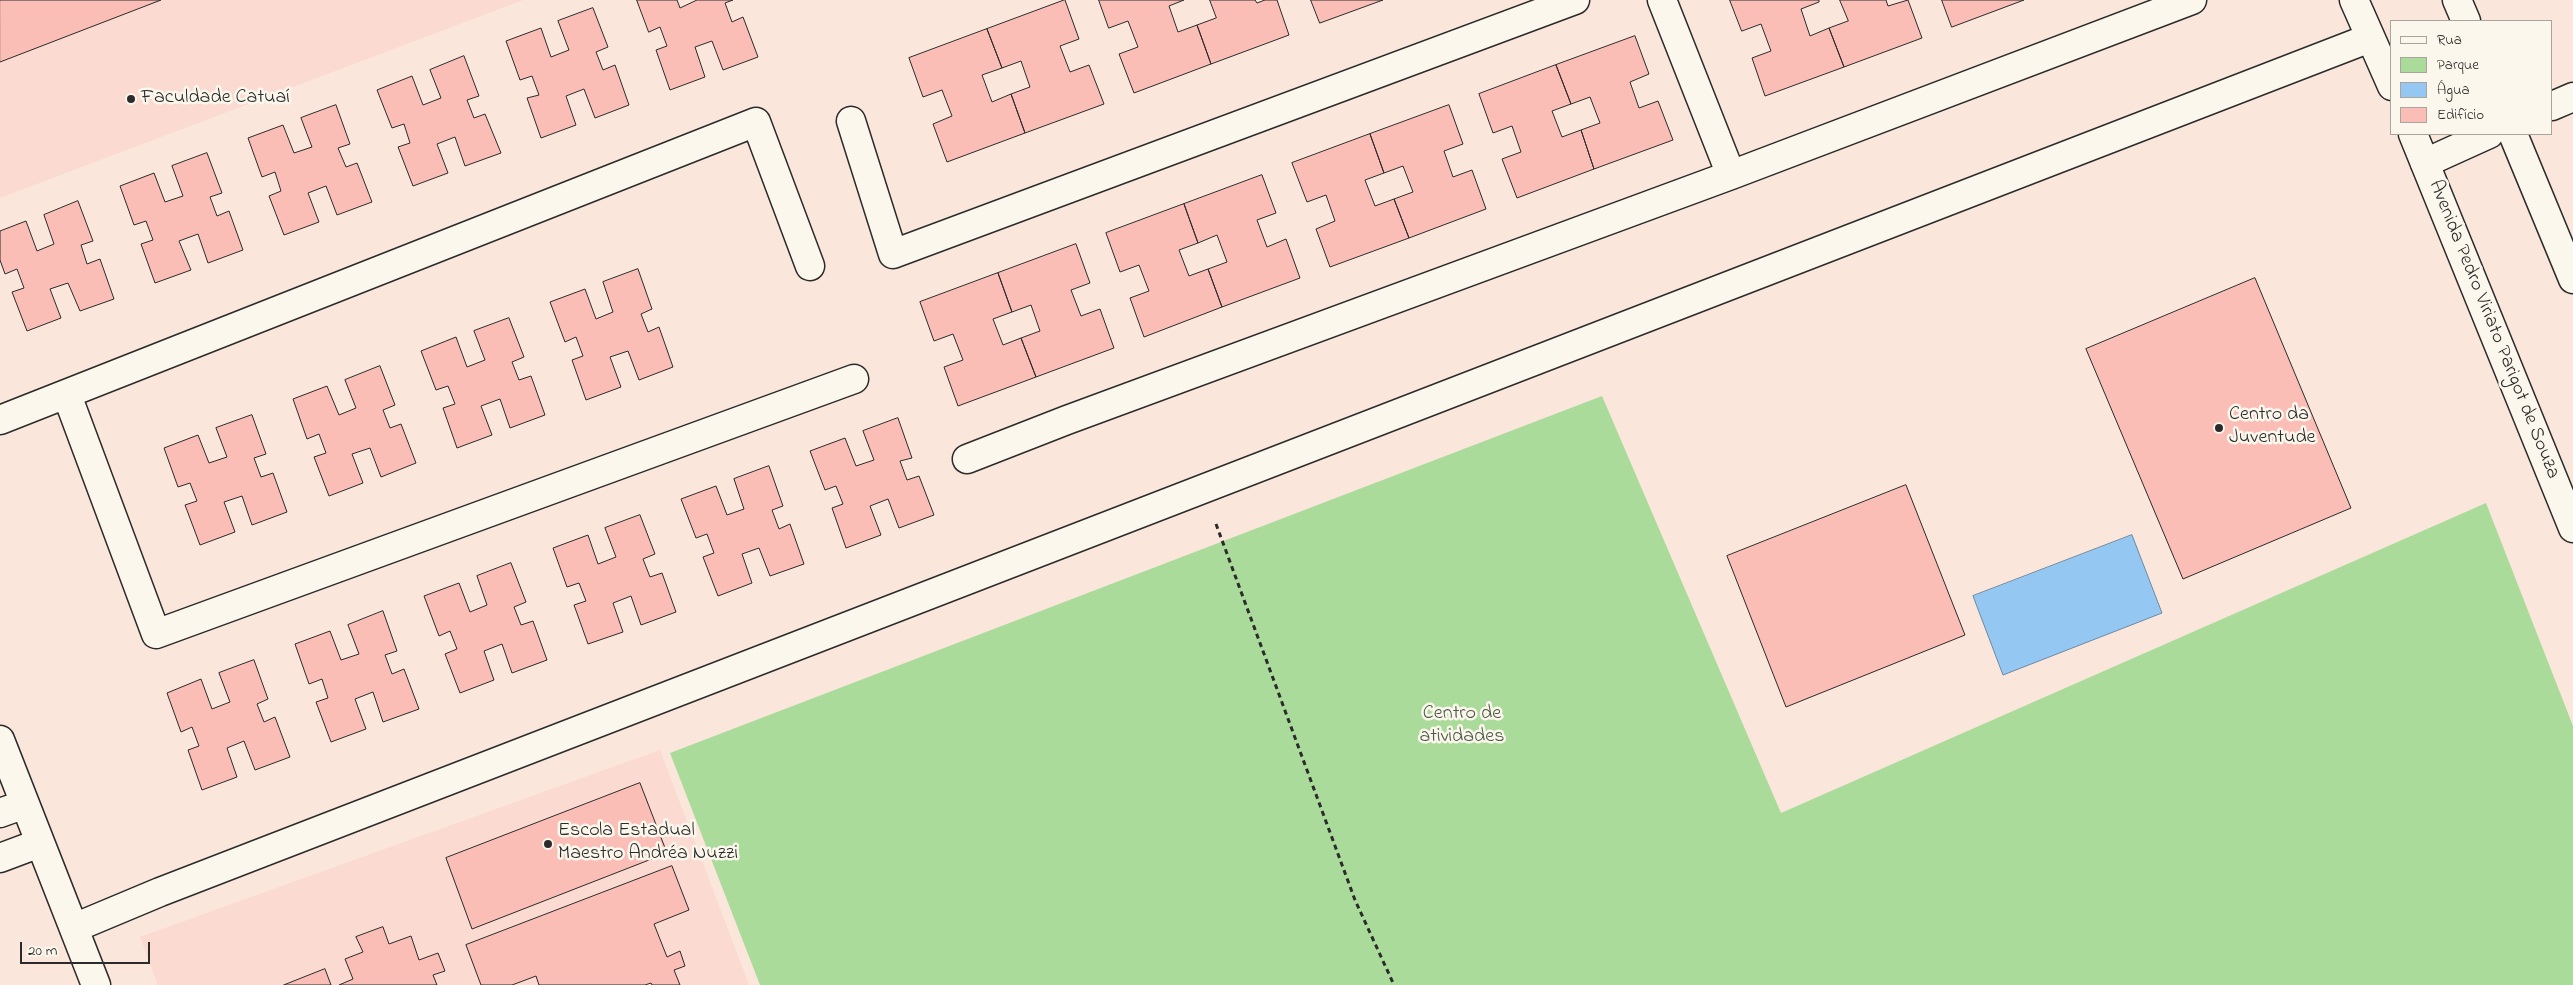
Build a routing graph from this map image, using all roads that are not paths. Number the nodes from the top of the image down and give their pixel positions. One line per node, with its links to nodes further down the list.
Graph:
1 (1575, 0): 11 (street)
2 (1662, 0): 16 (street)
3 (2192, 0): 16 (street)
4 (2354, 0): 7 (street)
5 (2457, 0): 6 (street)
6 (2466, 20)
7 (2370, 38): 8 (street); 28 (street)
8 (2390, 82)
9 (2573, 97): 10 (street)
10 (2553, 106)
11 (851, 121)
12 (2412, 135): 15 (street, Avenida Pedro Viriato Parigot de Souza)
13 (2487, 135): 15 (street)
14 (2513, 135): 18 (street)
15 (2425, 163): 23 (street, Avenida Pedro Viriato Parigot de Souza)
16 (1731, 176): 22 (street)
17 (810, 266): 20 (street)
18 (2573, 280)
19 (854, 379): 20 (street)
20 (67, 395): 21 (street)
21 (0, 420)
22 (967, 459)
23 (2573, 528)
24 (0, 740): 25 (street)
25 (12, 808): 26 (street)
26 (40, 843): 27 (street); 28 (street)
27 (0, 858)
28 (74, 928): 29 (street)
29 (96, 985)

